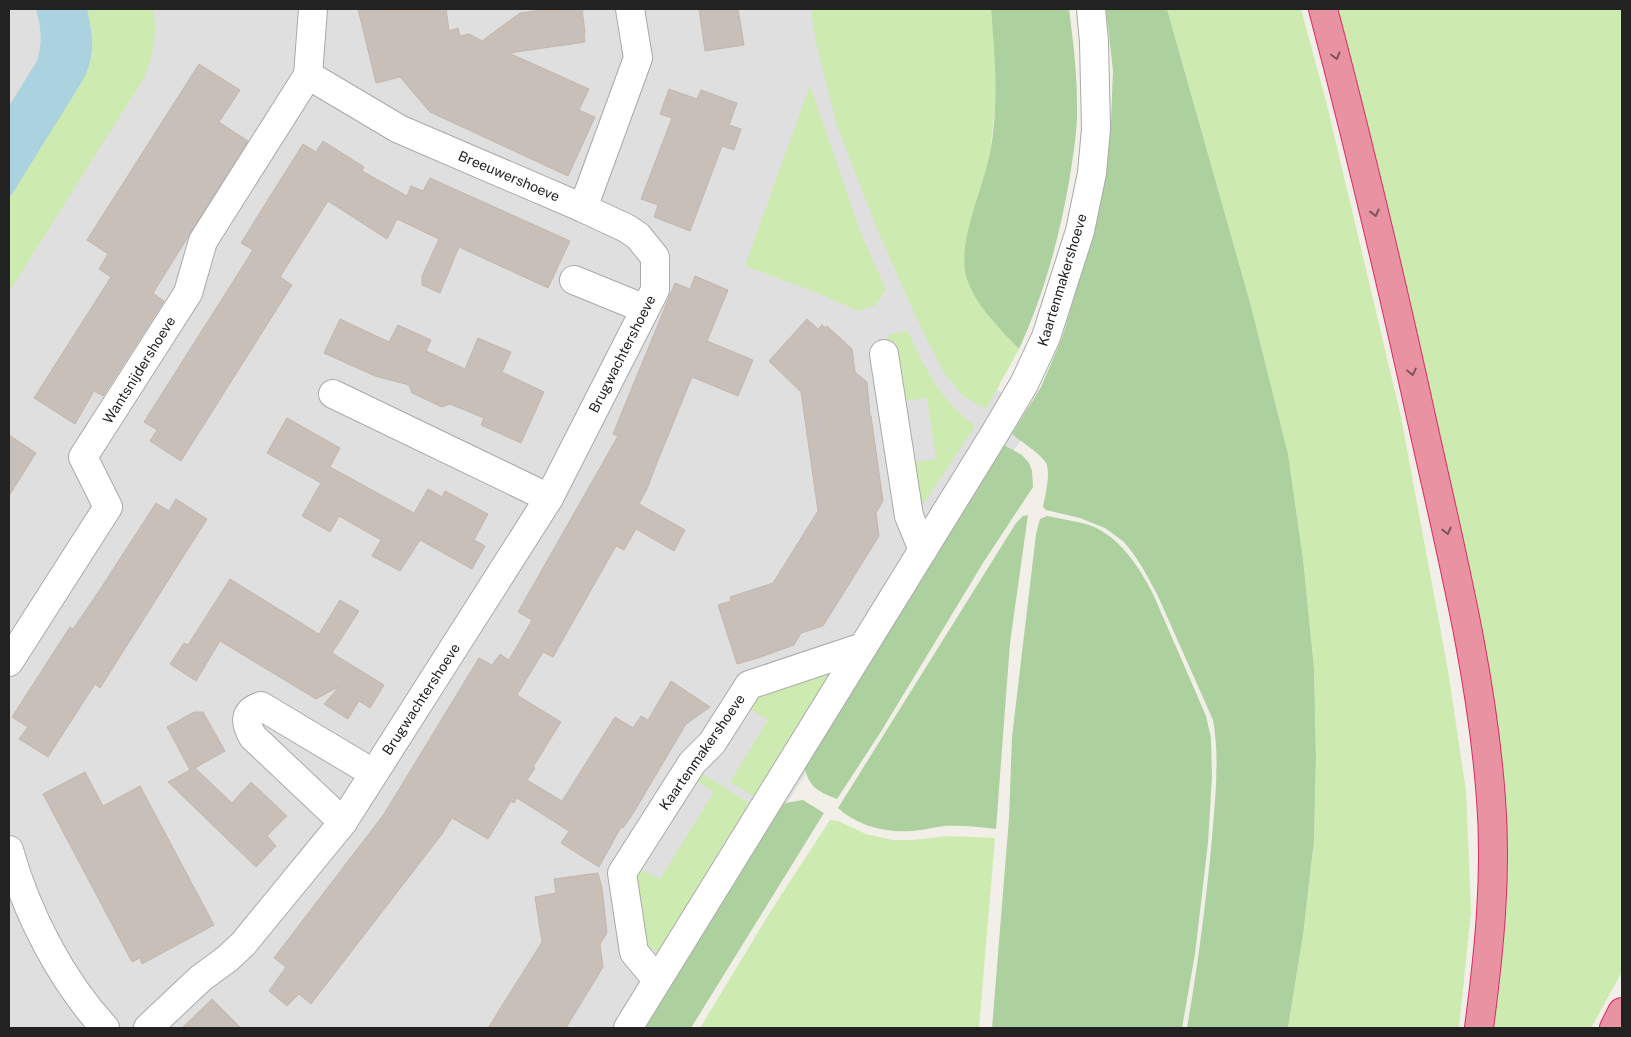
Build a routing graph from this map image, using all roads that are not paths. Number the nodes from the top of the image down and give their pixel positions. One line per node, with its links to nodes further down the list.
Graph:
1 (313, 9): 5 (street)
2 (630, 9): 6 (street)
3 (1091, 9): 12 (street, Kaartenmakershoeve)
4 (1323, 9): 24 (highway, one-way to 24)
5 (308, 75): 6 (street, Breeuwershoeve); 14 (street, Wantsnijdershoeve)
6 (583, 208): 8 (street, Brugwachtershoeve)
7 (574, 280): 8 (street)
8 (645, 310): 11 (street, Brugwachtershoeve)
9 (884, 354): 12 (street)
10 (334, 394): 11 (street)
11 (549, 498): 15 (street, Brugwachtershoeve)
12 (923, 550): 13 (street, Kaartenmakershoeve)
13 (863, 648): 19 (street, Kaartenmakershoeve); 19 (street, Kaartenmakershoeve)
14 (9, 662)
15 (373, 773): 16 (street, Brugwachtershoeve); 16 (street)
16 (343, 822): 22 (street, Brugwachtershoeve)
17 (9, 850): 18 (street)
18 (13, 879): 21 (street)
19 (657, 980): 23 (street, Kaartenmakershoeve)
20 (1622, 1012): 25 (highway)
21 (105, 1028)
22 (148, 1028)
23 (628, 1028)
24 (1479, 1028)
25 (1614, 1028)

